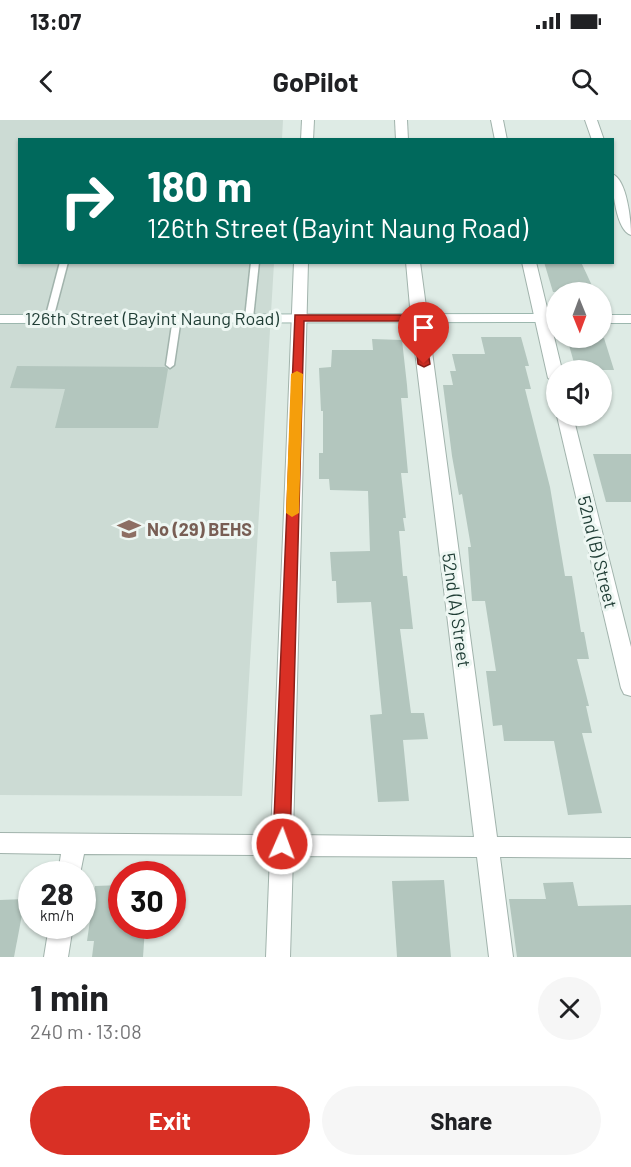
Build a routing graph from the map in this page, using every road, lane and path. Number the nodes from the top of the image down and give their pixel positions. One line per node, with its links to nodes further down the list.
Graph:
1 (308, 120): 5 (street)
2 (401, 120): 6 (street)
3 (497, 120): 7 (street)
4 (591, 120): 8 (street)
5 (307, 138)
6 (402, 138)
7 (501, 138)
8 (597, 138)
9 (614, 184): 10 (street)
10 (631, 231)
11 (63, 264): 23 (lane)
12 (255, 264): 19 (lane)
13 (301, 264): 17 (street)
14 (413, 264): 20 (street, 52nd (A) Street)
15 (530, 264): 16 (street)
16 (546, 310)
17 (298, 317): 19 (street, 126th Street (Bayint Naung Road)); 20 (street, 126th Street (Bayint Naung Road)); 31 (street)
18 (177, 318): 19 (street, 126th Street (Bayint Naung Road)); 23 (street, 126th Street (Bayint Naung Road)); 26 (lane)
19 (249, 318)
20 (418, 318): 21 (street, 126th Street (Bayint Naung Road)); 32 (street, 52nd (A) Street)
21 (546, 318)
22 (0, 319): 23 (street, 126th Street (Bayint Naung Road))
23 (49, 319)
24 (612, 319): 25 (street)
25 (631, 319)
26 (170, 365)
27 (567, 426): 28 (street, 52nd (B) Street)
28 (631, 688)
29 (0, 843): 30 (street)
30 (75, 843): 31 (street); 34 (street)
31 (282, 844): 32 (street); 37 (street)
32 (489, 847): 33 (street); 38 (street, 52nd (A) Street)
33 (631, 848)
34 (72, 861)
35 (59, 939): 36 (street)
36 (56, 957)
37 (278, 957)
38 (501, 957)

